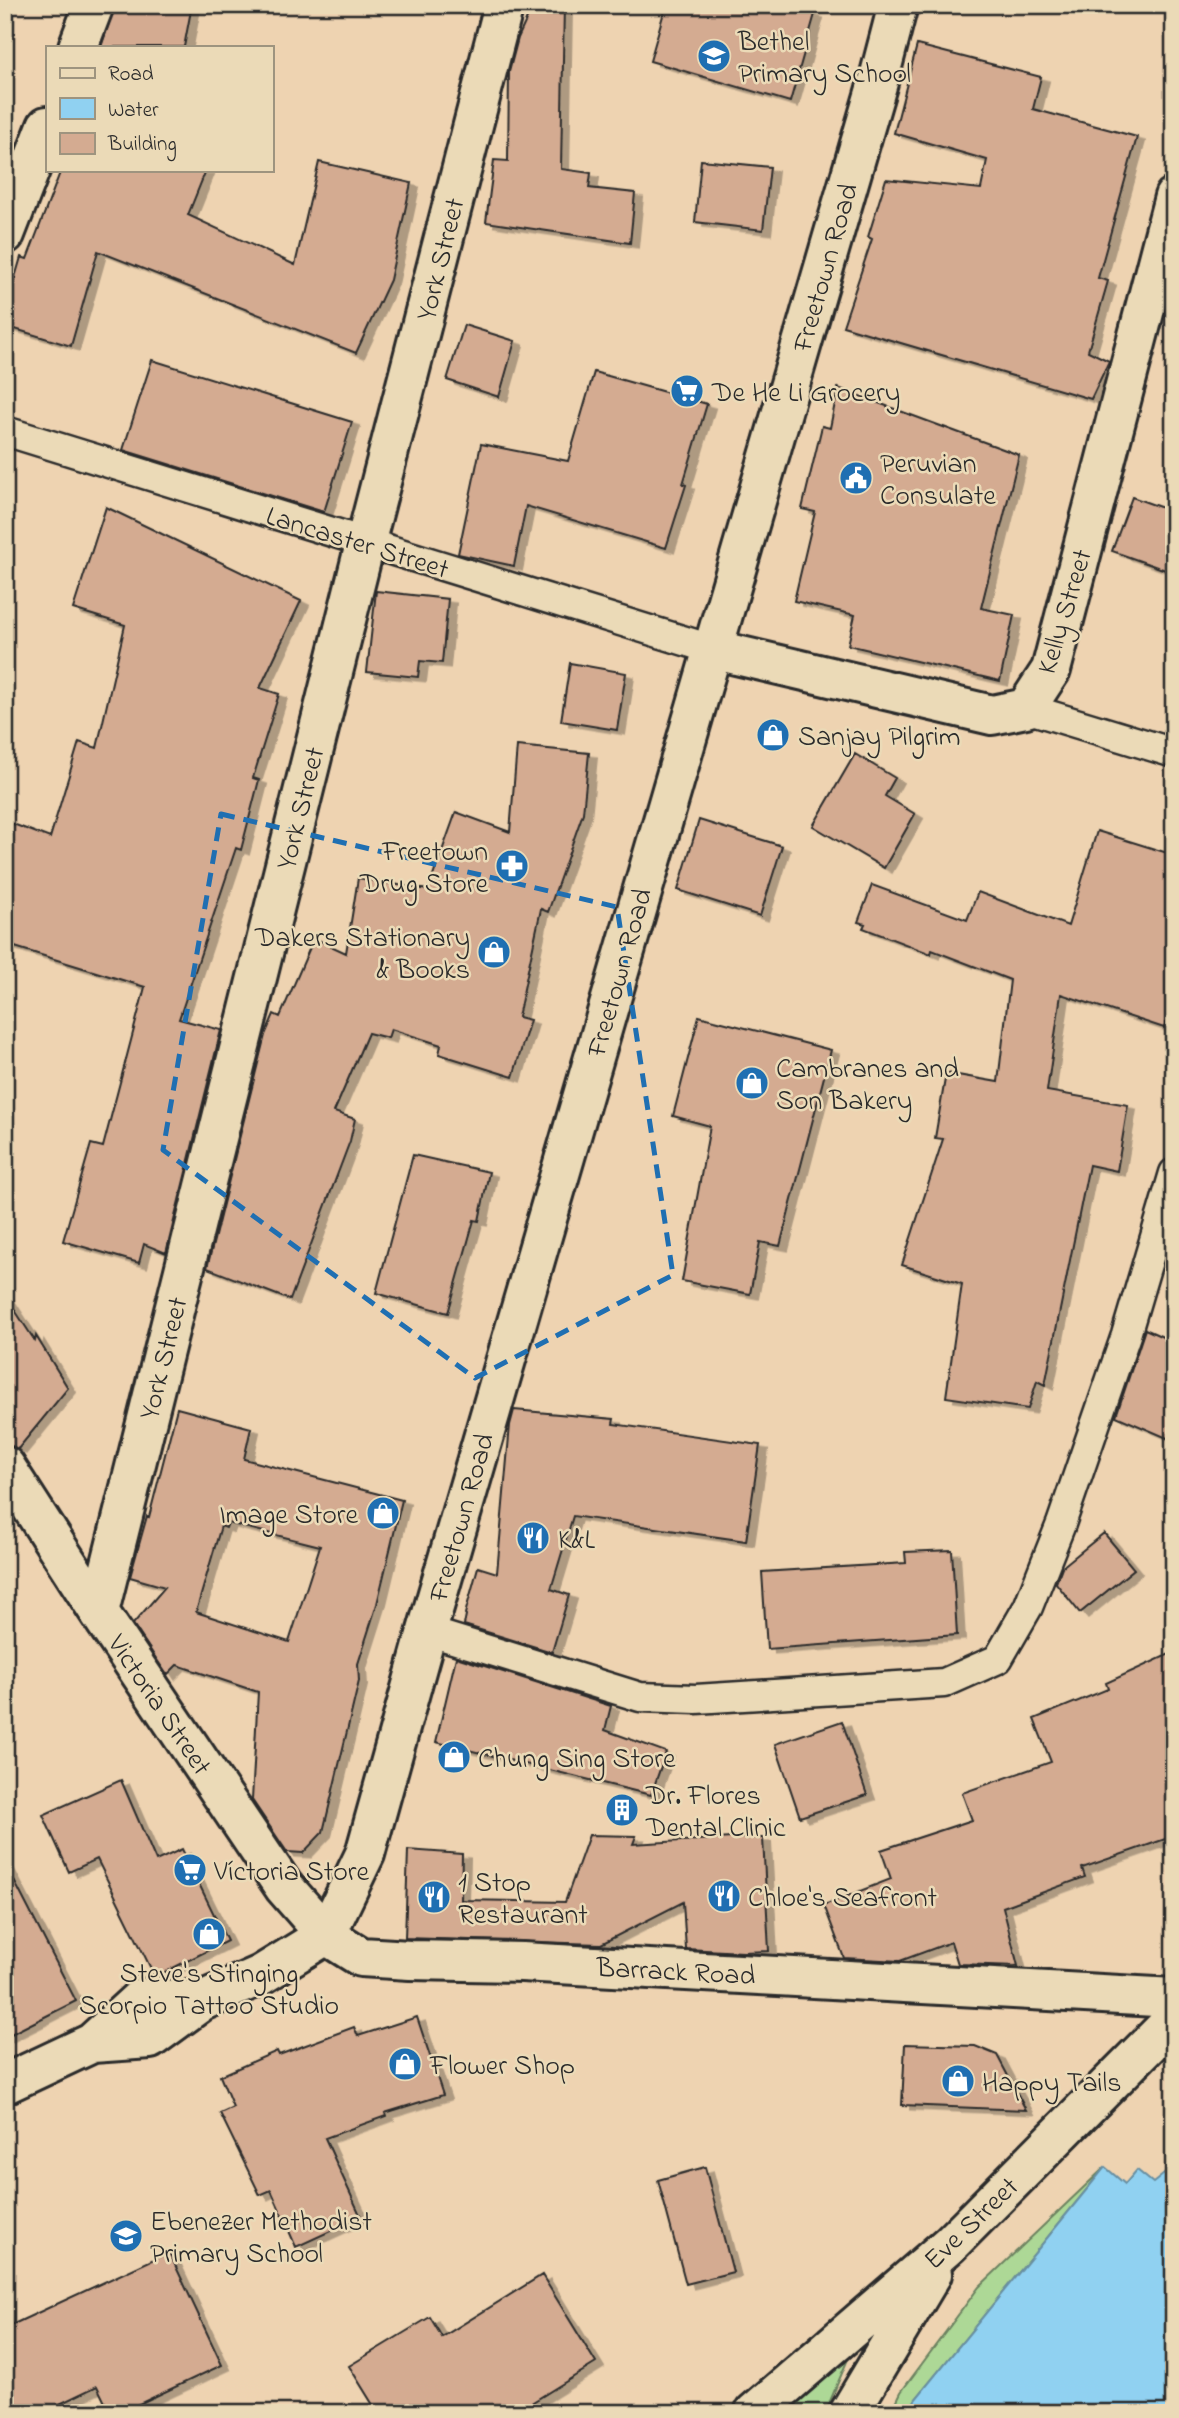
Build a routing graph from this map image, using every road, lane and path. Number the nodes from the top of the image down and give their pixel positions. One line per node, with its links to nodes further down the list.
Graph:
1 (94, 5): 4 (main road)
2 (504, 5): 9 (main road, York Street)
3 (898, 5): 10 (main road, Freetown Road)
4 (78, 46)
5 (46, 129): 7 (main road)
6 (1171, 218): 11 (main road, Kelly Street)
7 (5, 234)
8 (5, 430): 9 (lane, Lancaster Street)
9 (365, 544): 10 (lane, Lancaster Street); 15 (main road, York Street)
10 (711, 649): 11 (main road, Kelly Street); 16 (main road, Freetown Road)
11 (1026, 708): 12 (lane)
12 (1174, 753)
13 (1174, 1173): 16 (lane)
14 (5, 1466): 15 (main road, Victoria Street)
15 (99, 1612): 17 (main road, Victoria Street)
16 (427, 1631): 17 (main road, Freetown Road)
17 (326, 1934): 18 (main road, Barrack Road); 20 (main road)
18 (1174, 1997)
19 (1174, 2019): 21 (main road, Eve Street)
20 (5, 2084)
21 (950, 2244): 22 (main road, Eve Street); 23 (main road)
22 (754, 2413)
23 (849, 2413)

